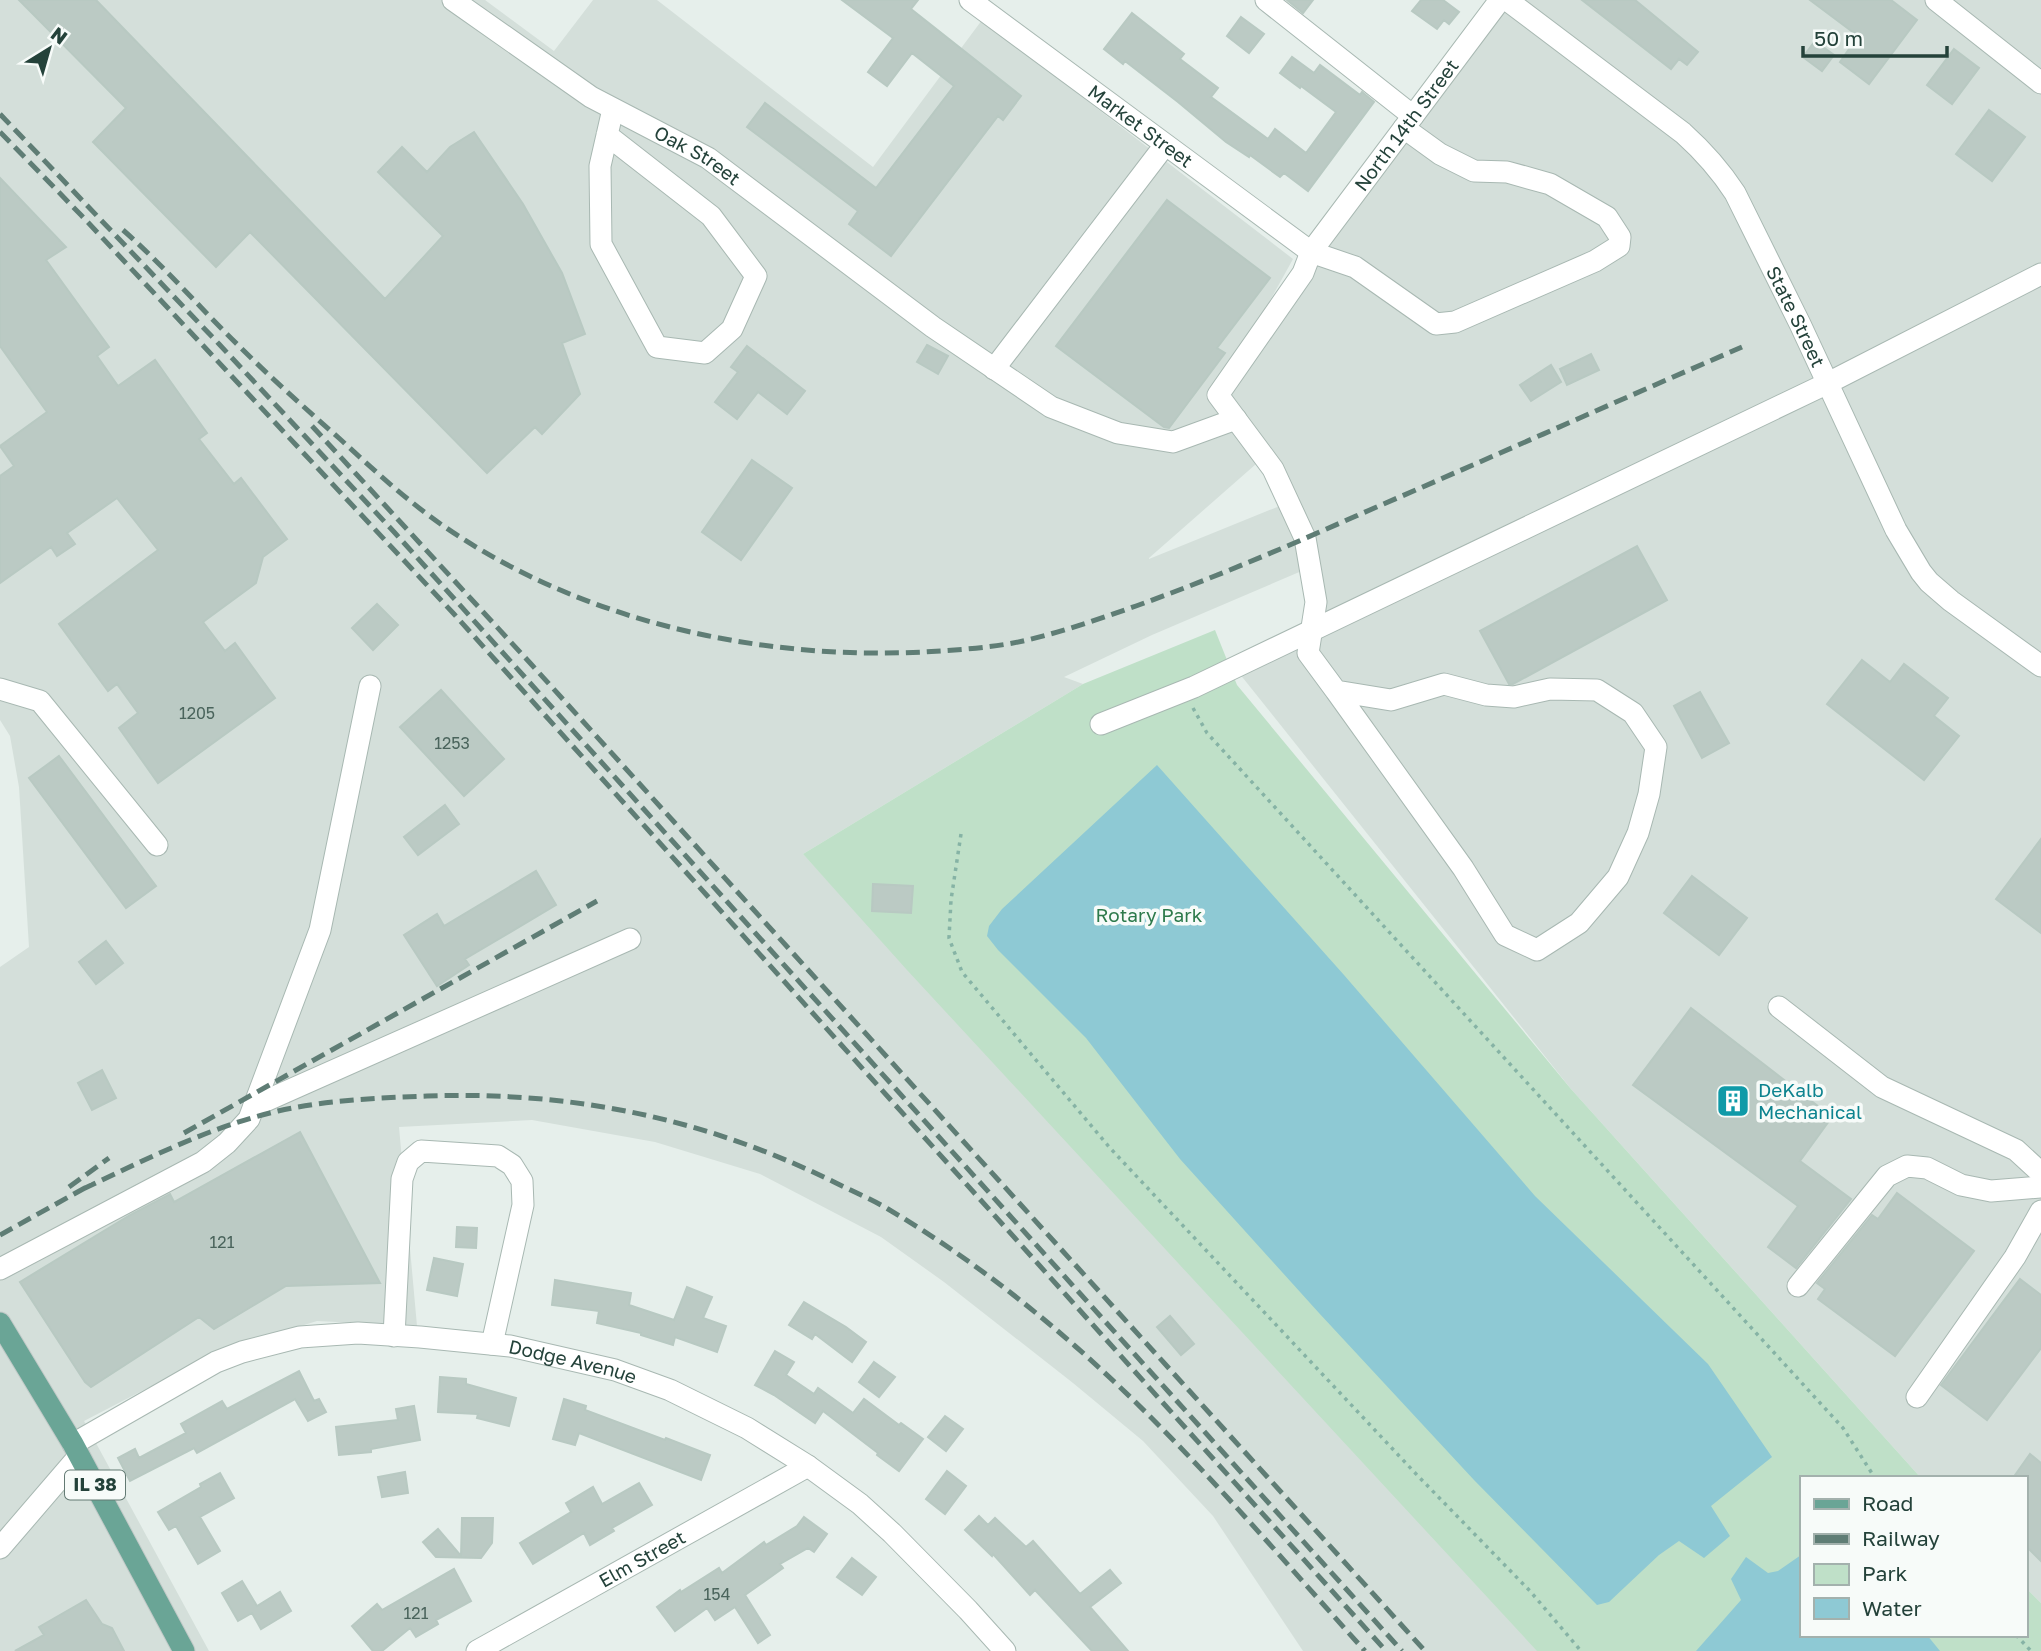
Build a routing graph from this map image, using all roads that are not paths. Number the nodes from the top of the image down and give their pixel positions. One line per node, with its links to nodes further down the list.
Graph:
1 (453, 0): 8 (street, Oak Street)
2 (970, 0): 11 (street, Market Street)
3 (1265, 0): 9 (street)
4 (1500, 0): 9 (street, North 14th Street)
5 (1507, 0): 15 (street, State Street)
6 (1936, 0): 7 (street)
7 (2041, 83)
8 (613, 109): 10 (street); 14 (street, Oak Street)
9 (1408, 122): 12 (street, North 14th Street); 12 (street, Market Street)
10 (607, 135): 10 (street)
11 (1165, 145): 12 (street, Market Street); 14 (street)
12 (1311, 252): 16 (street, North 14th Street)
13 (2041, 274): 15 (street)
14 (994, 369): 16 (street, Oak Street)
15 (1828, 383): 17 (street); 18 (street, State Street)
16 (1236, 419): 17 (street)
17 (1313, 630): 21 (street); 22 (street)
18 (2041, 666)
19 (370, 686): 26 (street)
20 (0, 689): 23 (street)
21 (1336, 691): 21 (street)
22 (1101, 724)
23 (157, 845)
24 (630, 939): 26 (street)
25 (1779, 1007): 27 (street)
26 (254, 1106): 30 (street)
27 (2041, 1173)
28 (2041, 1187): 31 (street)
29 (2041, 1211): 35 (street)
30 (0, 1269)
31 (1798, 1286)
32 (0, 1323): 36 (main road, IL 38)
33 (394, 1336): 34 (street, Dodge Avenue); 34 (street); 36 (street, Dodge Avenue)
34 (492, 1344): 37 (street, Dodge Avenue)
35 (1917, 1397)
36 (76, 1450): 38 (street, Dodge Avenue); 39 (main road, IL 38)
37 (808, 1466): 40 (street, Elm Street); 41 (street, Dodge Avenue)
38 (0, 1548)
39 (184, 1651)
40 (477, 1651)
41 (1004, 1651)

